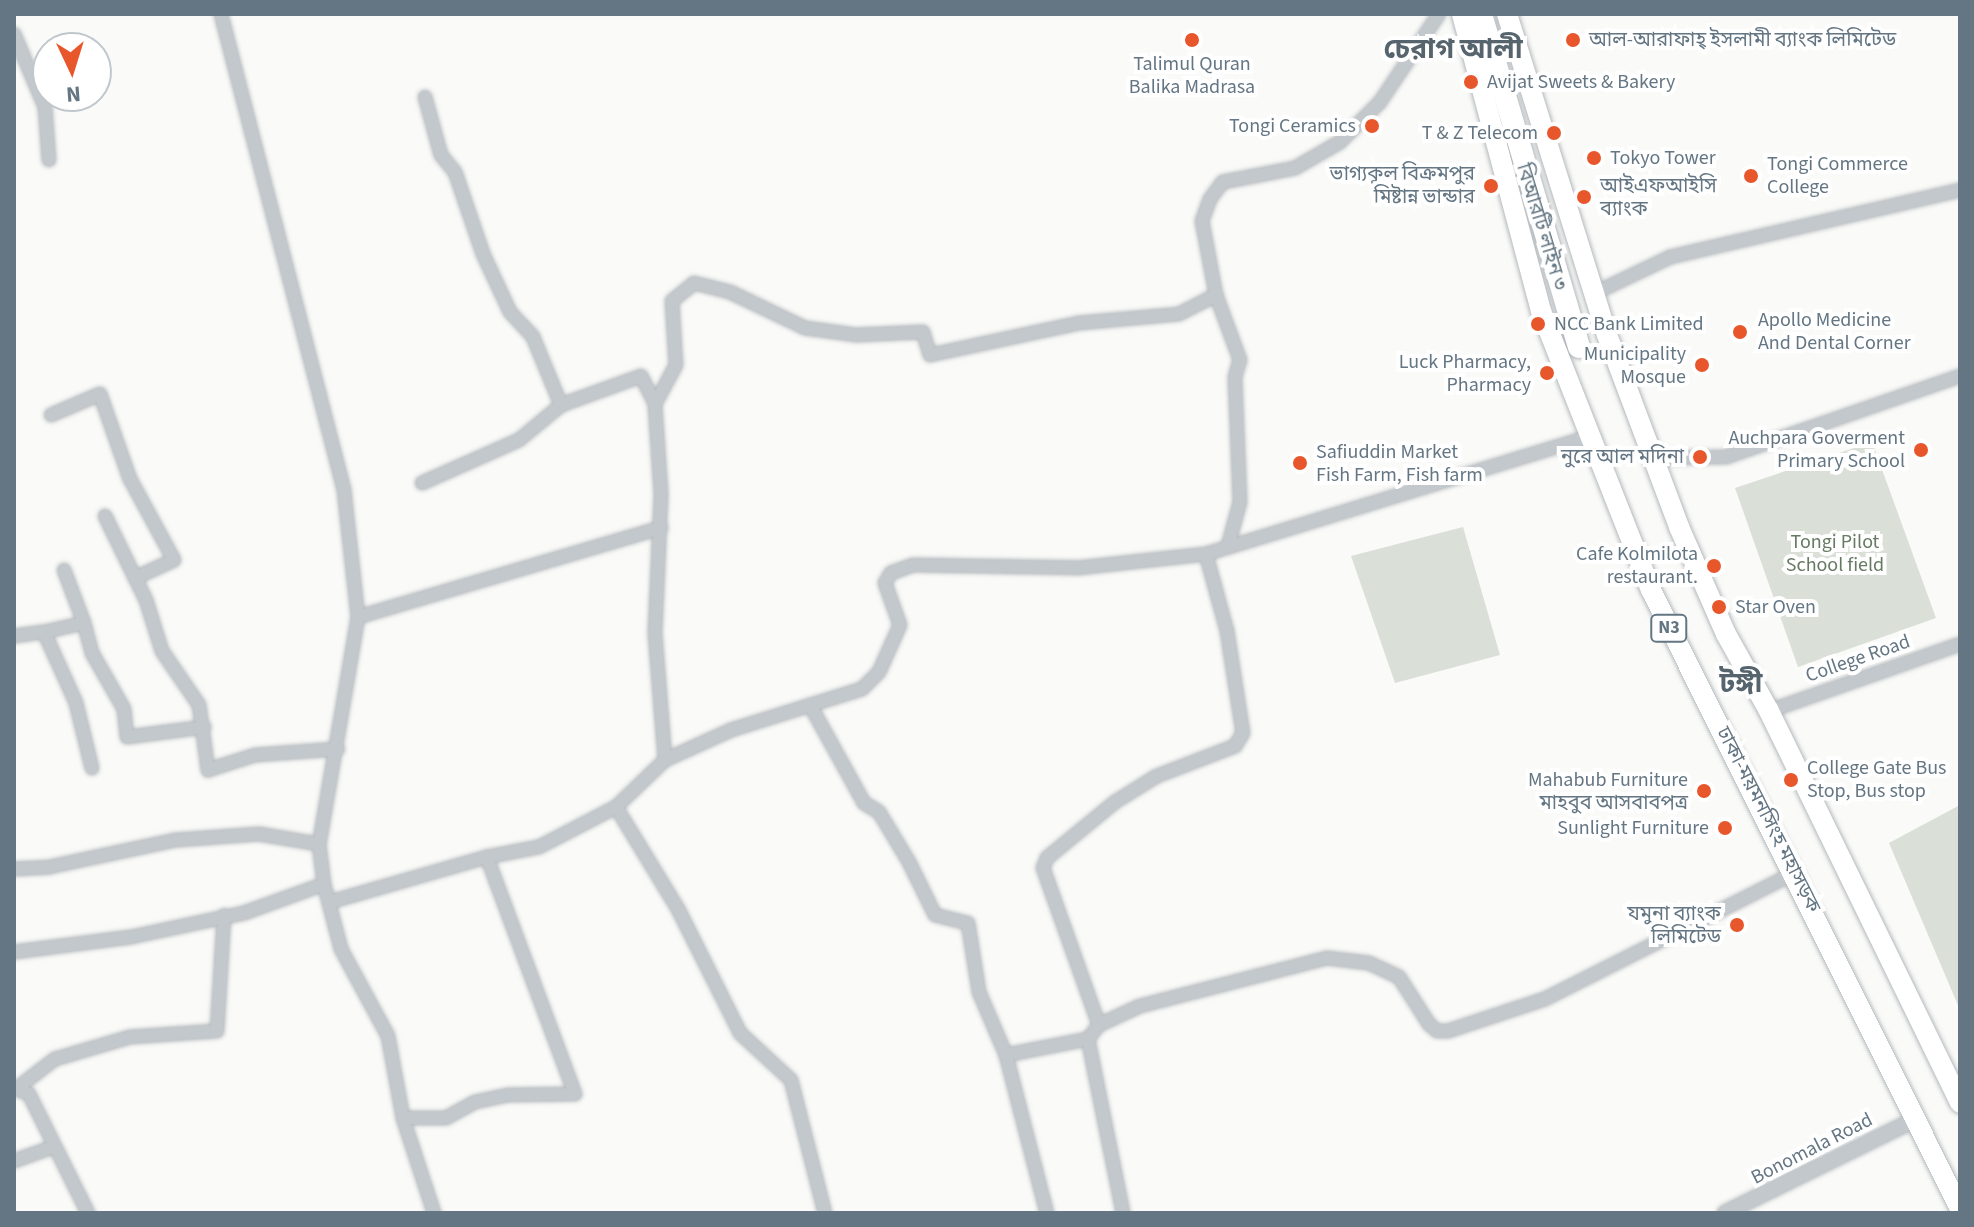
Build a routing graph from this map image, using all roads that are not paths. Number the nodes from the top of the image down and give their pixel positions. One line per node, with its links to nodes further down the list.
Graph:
1 (221, 14): 26 (street)
2 (1439, 14): 11 (street)
3 (1462, 14): 17 (highway, ঢাকা-ময়মনসিংহ মহাসড়ক / N3)
4 (1481, 14): 12 (highway, বিআরটি লাইন ৩)
5 (1507, 14): 10 (highway, N3)
6 (14, 34): 8 (street)
7 (425, 97): 15 (street)
8 (49, 160)
9 (1960, 190): 10 (street)
10 (1595, 293): 18 (highway, N3)
11 (1216, 295): 14 (street); 22 (street)
12 (1579, 347)
13 (1960, 376): 18 (street)
14 (655, 404): 15 (street); 21 (street)
15 (561, 405): 19 (street)
16 (51, 415): 25 (street)
17 (1589, 437): 22 (street); 41 (highway, ঢাকা-ময়মনসিংহ মহাসড়ক / N3)
18 (1651, 458): 32 (highway, N3)
19 (422, 483)
20 (105, 516): 25 (street)
21 (661, 528): 26 (street); 35 (street)
22 (1228, 546): 23 (street)
23 (1206, 554): 31 (street); 46 (street)
24 (64, 570): 27 (street)
25 (135, 578): 33 (street)
26 (358, 617): 34 (street)
27 (84, 623): 28 (street); 33 (street)
28 (44, 632): 29 (street); 36 (street)
29 (14, 636)
30 (1960, 644): 32 (street, College Road)
31 (810, 705): 35 (street); 48 (street)
32 (1769, 711): 49 (highway, N3)
33 (204, 727): 34 (street)
34 (338, 749): 38 (street)
35 (665, 760): 37 (street)
36 (92, 768)
37 (616, 807): 39 (street); 59 (street)
38 (319, 844): 40 (street); 42 (street)
39 (487, 857): 43 (street); 52 (street)
40 (14, 869)
41 (1792, 874): 46 (street); 53 (highway, ঢাকা-ময়মনসিংহ মহাসড়ক / N3)
42 (324, 884): 43 (street); 44 (street)
43 (330, 902): 52 (street)
44 (224, 915): 45 (street); 50 (street)
45 (14, 952)
46 (1099, 1025): 47 (street)
47 (1088, 1039): 48 (street); 61 (street)
48 (1006, 1055): 60 (street)
49 (1955, 1081): 51 (highway, N3)
50 (15, 1086): 54 (street)
51 (1960, 1103)
52 (403, 1118): 58 (street)
53 (1916, 1119): 56 (highway, ঢাকা-ময়মনসিংহ মহাসড়ক / N3); 62 (street, Bonomala Road)
54 (53, 1147): 55 (street); 57 (street)
55 (14, 1161)
56 (1960, 1209)
57 (88, 1213)
58 (434, 1213)
59 (825, 1213)
60 (1047, 1213)
61 (1123, 1213)
62 (1725, 1213)

